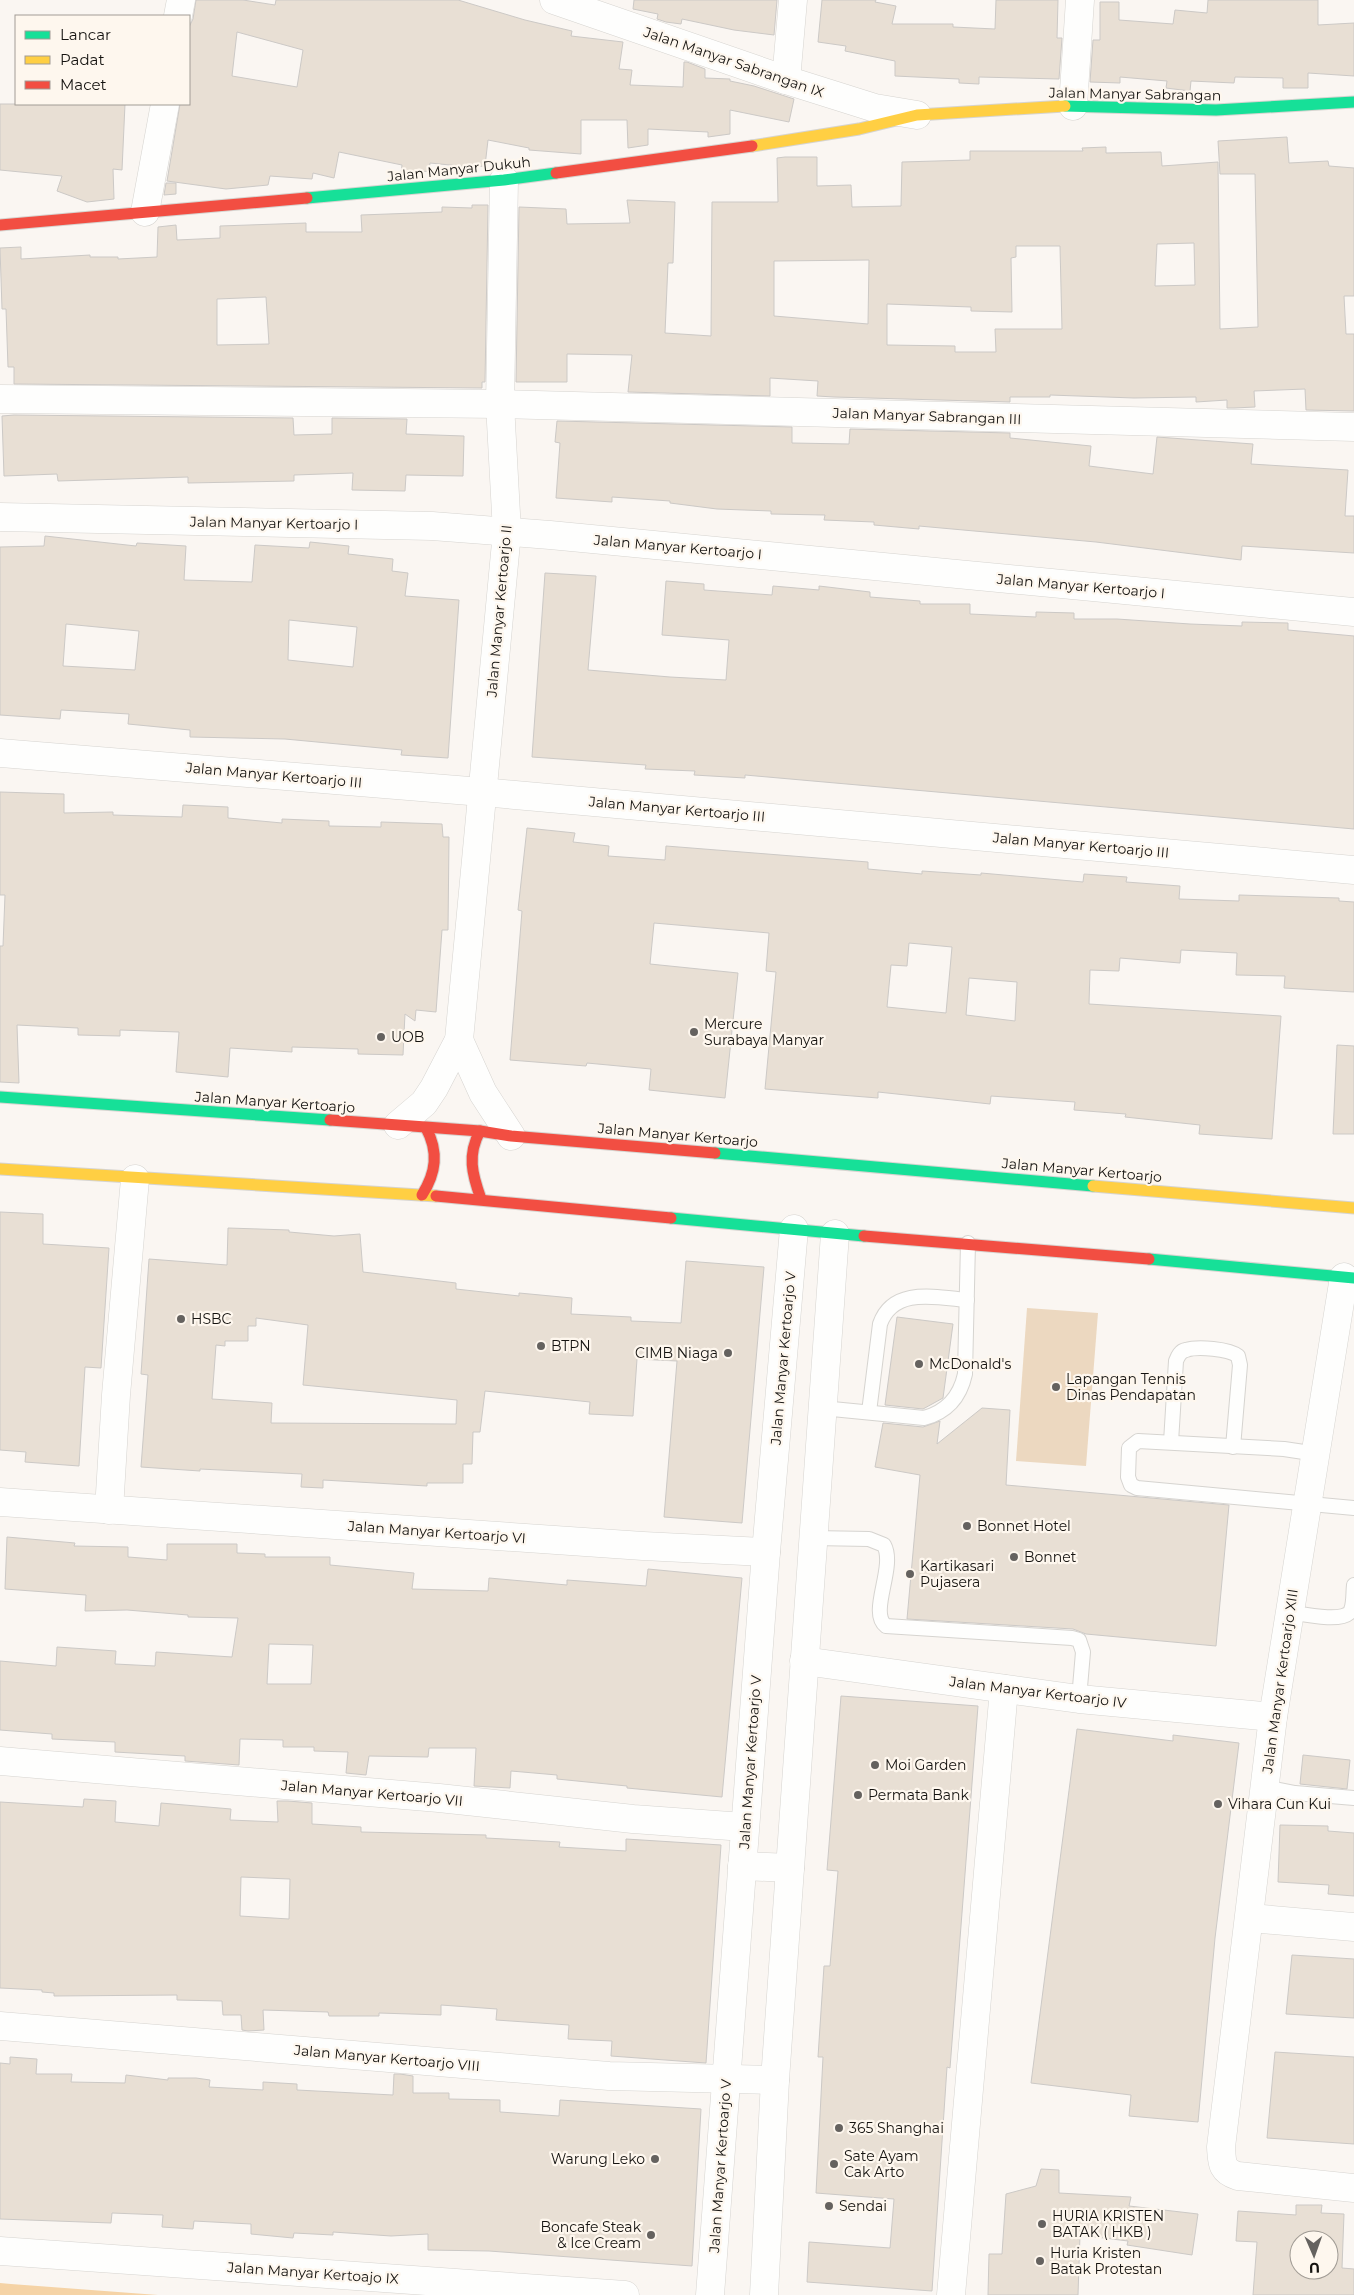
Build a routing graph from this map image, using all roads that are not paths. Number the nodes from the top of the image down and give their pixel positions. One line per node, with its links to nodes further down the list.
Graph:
1 (181, 0): 5 (street)
2 (554, 0): 6 (street, Jalan Manyar Sabrangan IX)
3 (793, 0): 6 (street)
4 (1080, 0): 9 (street)
5 (178, 15)
6 (786, 80): 10 (street, Jalan Manyar Sabrangan IX)
7 (1354, 102): 9 (main road, Jalan Manyar Sabrangan)
8 (165, 105): 12 (street)
9 (1073, 106): 10 (main road, Jalan Manyar Sabrangan)
10 (916, 115): 11 (main road, Jalan Manyar Dukuh)
11 (504, 180): 12 (main road, Jalan Manyar Dukuh); 15 (street, Jalan Manyar Kertoarjo II)
12 (145, 212): 13 (main road, Jalan Manyar Dukuh)
13 (0, 225)
14 (0, 399): 15 (street, Jalan Manyar Sabrangan III)
15 (500, 404): 16 (street, Jalan Manyar Sabrangan III); 18 (street, Jalan Manyar Kertoarjo II)
16 (1354, 427)
17 (0, 518): 18 (street, Jalan Manyar Kertoarjo I)
18 (507, 532): 19 (street, Jalan Manyar Kertoarjo I); 21 (street, Jalan Manyar Kertoarjo II)
19 (1354, 612)
20 (0, 753): 21 (street, Jalan Manyar Kertoarjo III)
21 (482, 792): 22 (street, Jalan Manyar Kertoarjo III); 23 (street, Jalan Manyar Kertoarjo II)
22 (1354, 870)
23 (459, 1040): 25 (street, Jalan Manyar Kertoarjo II); 28 (street, Jalan Manyar Kertoarjo II)
24 (0, 1097): 25 (main road, Jalan Manyar Kertoarjo)
25 (398, 1125): 26 (main road, Jalan Manyar Kertoarjo)
26 (426, 1128): 27 (main road, Jalan Manyar Kertoarjo); 31 (main road)
27 (480, 1131): 28 (main road, Jalan Manyar Kertoarjo); 32 (main road)
28 (511, 1136): 33 (main road, Jalan Manyar Kertoarjo)
29 (0, 1169): 30 (main road)
30 (135, 1179): 31 (main road); 49 (street)
31 (422, 1196): 32 (main road)
32 (481, 1199): 34 (main road)
33 (1354, 1208)
34 (794, 1229): 35 (main road); 39 (street, Jalan Manyar Kertoarjo V)
35 (835, 1234): 36 (main road); 40 (street)
36 (968, 1243): 37 (main road); 38 (lane)
37 (1349, 1278): 45 (street, Jalan Manyar Kertoarjo XIII)
38 (967, 1300): 42 (lane); 42 (lane)
39 (786, 1331): 40 (street); 51 (street, Jalan Manyar Kertoarjo V)
40 (828, 1334): 41 (street)
41 (822, 1408): 42 (lane); 50 (street)
42 (869, 1412)
43 (1171, 1442): 44 (lane); 44 (lane); 47 (lane)
44 (1232, 1447): 45 (lane)
45 (1317, 1454): 47 (street, Jalan Manyar Kertoarjo XIII)
46 (0, 1502): 49 (street, Jalan Manyar Kertoarjo VI)
47 (1308, 1503): 48 (lane); 53 (street, Jalan Manyar Kertoarjo XIII)
48 (1354, 1508)
49 (109, 1510): 51 (street, Jalan Manyar Kertoarjo VI)
50 (813, 1538): 54 (street); 56 (lane)
51 (766, 1552): 61 (street, Jalan Manyar Kertoarjo V)
52 (1354, 1586): 53 (lane)
53 (1290, 1612): 57 (street, Jalan Manyar Kertoarjo XIII)
54 (804, 1661): 55 (street, Jalan Manyar Kertoarjo IV); 63 (street)
55 (1004, 1689): 56 (street, Jalan Manyar Kertoarjo IV); 74 (street)
56 (1079, 1699): 57 (street, Jalan Manyar Kertoarjo IV)
57 (1273, 1717): 59 (street, Jalan Manyar Kertoarjo XIII)
58 (0, 1761): 61 (street, Jalan Manyar Kertoarjo VII)
59 (1264, 1787): 60 (lane); 64 (street, Jalan Manyar Kertoarjo XIII)
60 (1354, 1798)
61 (744, 1827): 62 (street, Jalan Manyar Kertoarjo V)
62 (742, 1866): 63 (street); 67 (street, Jalan Manyar Kertoarjo V)
63 (790, 1868): 68 (street)
64 (1250, 1918): 65 (street); 69 (street, Jalan Manyar Kertoarjo XIII)
65 (1354, 1926)
66 (0, 2026): 67 (street, Jalan Manyar Kertoarjo VIII)
67 (726, 2080): 68 (street, Jalan Manyar Kertoarjo VIII); 72 (street, Jalan Manyar Kertoarjo V)
68 (774, 2080): 73 (street)
69 (1354, 2188)
70 (0, 2252): 71 (street, Jalan Manyar Kertoajo IX)
71 (625, 2295)
72 (710, 2295)
73 (764, 2295)
74 (951, 2295)

